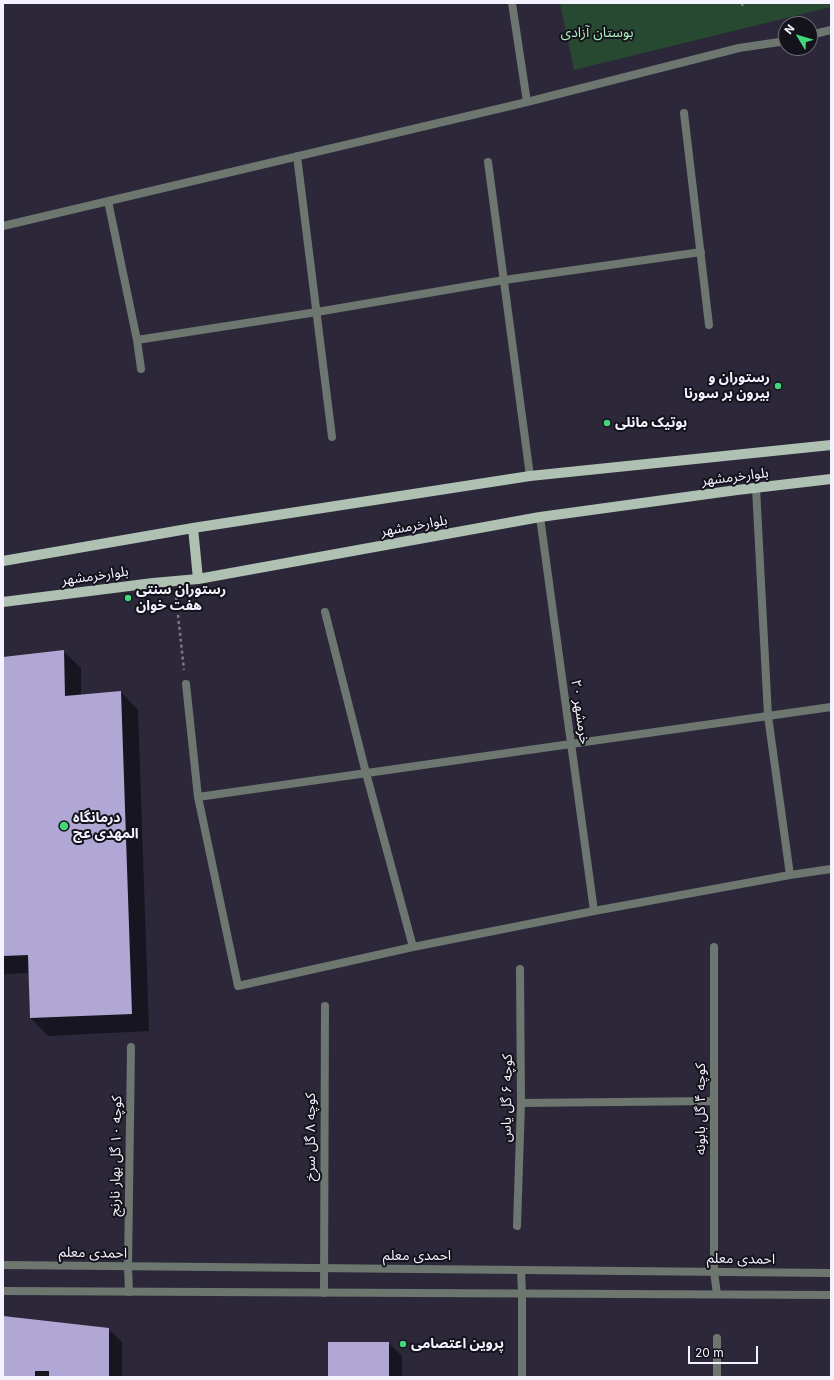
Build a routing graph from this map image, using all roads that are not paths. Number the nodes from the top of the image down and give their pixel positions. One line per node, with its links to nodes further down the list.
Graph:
1 (512, 3): 5 (street)
2 (831, 30): 3 (street)
3 (818, 33)
4 (778, 42): 5 (street)
5 (527, 102): 7 (street)
6 (684, 113): 11 (street)
7 (297, 156): 9 (street); 13 (street)
8 (488, 162): 12 (street)
9 (108, 201): 10 (street); 15 (street)
10 (3, 226)
11 (701, 252): 12 (street); 14 (street)
12 (504, 280): 13 (street); 19 (street)
13 (317, 312): 15 (street); 17 (street)
14 (709, 325)
15 (137, 340): 16 (street)
16 (141, 368)
17 (332, 436)
18 (831, 445): 19 (main road, بلوارخرمشهر)
19 (530, 476): 23 (main road, بلوارخرمشهر)
20 (831, 479): 21 (main road, بلوارخرمشهر)
21 (756, 488): 22 (main road, بلوارخرمشهر); 30 (street)
22 (540, 517): 25 (main road, بلوارخرمشهر); 31 (street, خرمشهر ۲۰)
23 (193, 528): 24 (main road, بلوارخرمشهر); 25 (main road)
24 (3, 561)
25 (198, 579): 26 (main road, بلوارخرمشهر)
26 (3, 602)
27 (325, 612): 32 (street)
28 (186, 684): 33 (street)
29 (831, 707): 30 (street)
30 (768, 716): 31 (street); 35 (street)
31 (571, 744): 32 (street); 36 (street, خرمشهر ۲۰)
32 (366, 773): 33 (street); 37 (street)
33 (198, 796): 37 (street)
34 (831, 869): 35 (street)
35 (790, 875): 36 (street)
36 (594, 911): 37 (street)
37 (413, 947)
38 (714, 947): 42 (street, کوچه ۴ گل بابونه)
39 (520, 969): 43 (street, کوچه ۶ گل یاس)
40 (325, 1006): 47 (street, کوچه ۸ گل سرخ)
41 (131, 1047): 46 (street, کوچه ۱۰ گل بهار نارنج)
42 (714, 1101): 43 (street); 49 (street, کوچه ۴ گل بابونه)
43 (520, 1103): 44 (street, کوچه ۶ گل یاس)
44 (517, 1226)
45 (3, 1265): 46 (street, احمدی معلم)
46 (128, 1266): 47 (street, احمدی معلم); 52 (street, کوچه ۱۰ گل بهار نارنج)
47 (323, 1268): 48 (street, احمدی معلم); 53 (street, کوچه ۸ گل سرخ)
48 (521, 1270): 49 (street, احمدی معلم); 54 (street)
49 (714, 1272): 50 (street, احمدی معلم); 55 (street, کوچه ۴ گل بابونه)
50 (831, 1273)
51 (3, 1291): 52 (street)
52 (129, 1292): 53 (street)
53 (324, 1293): 54 (street)
54 (522, 1294): 55 (street); 58 (street)
55 (717, 1294): 56 (street)
56 (831, 1295)
57 (718, 1338): 59 (street)
58 (522, 1377)
59 (717, 1377)

